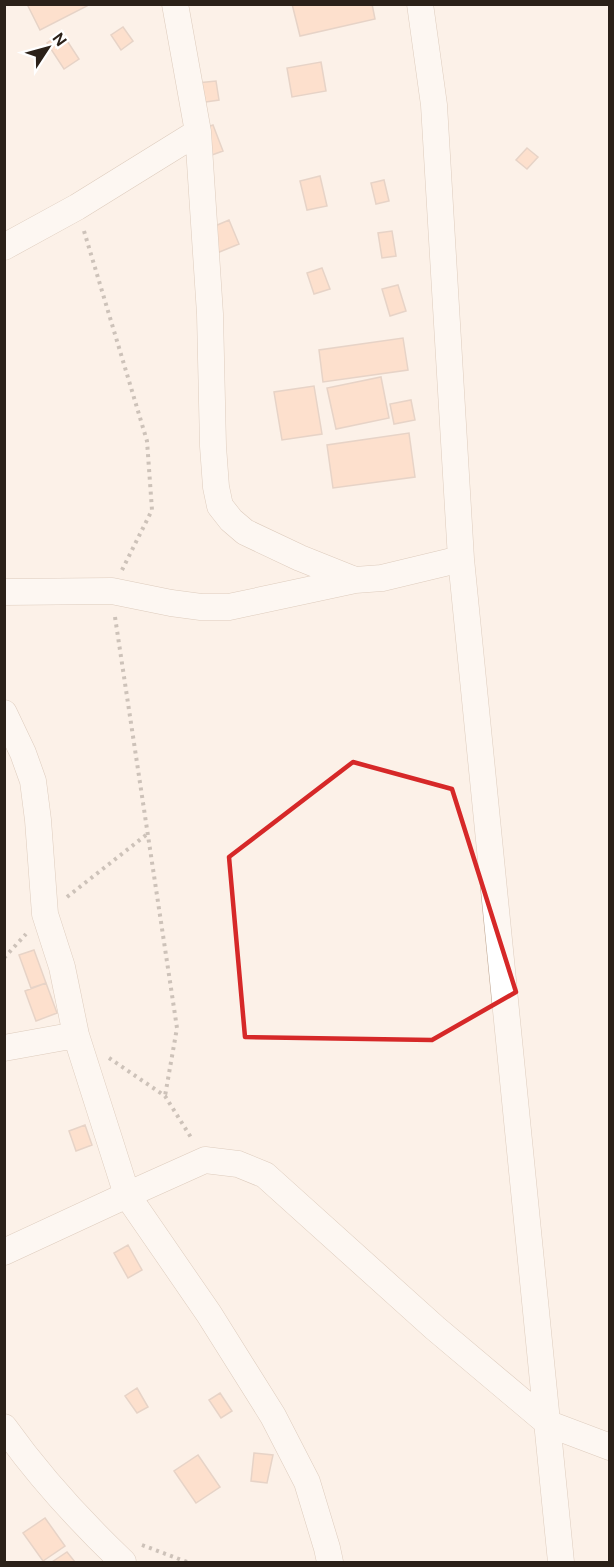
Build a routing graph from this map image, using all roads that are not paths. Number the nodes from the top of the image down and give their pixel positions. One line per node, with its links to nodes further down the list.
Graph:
1 (175, 4): 3 (street)
2 (420, 4): 5 (street)
3 (198, 132): 4 (street); 6 (street)
4 (4, 247)
5 (461, 559): 6 (street); 13 (street)
6 (355, 580): 7 (street)
7 (4, 592)
8 (4, 713): 9 (street)
9 (76, 1035): 10 (street); 11 (street)
10 (4, 1048)
11 (127, 1195): 12 (street); 13 (street); 18 (street)
12 (4, 1252)
13 (549, 1424): 15 (street); 19 (street)
14 (4, 1427): 16 (street)
15 (609, 1448)
16 (12, 1453): 17 (street)
17 (123, 1563)
18 (330, 1563)
19 (561, 1563)

